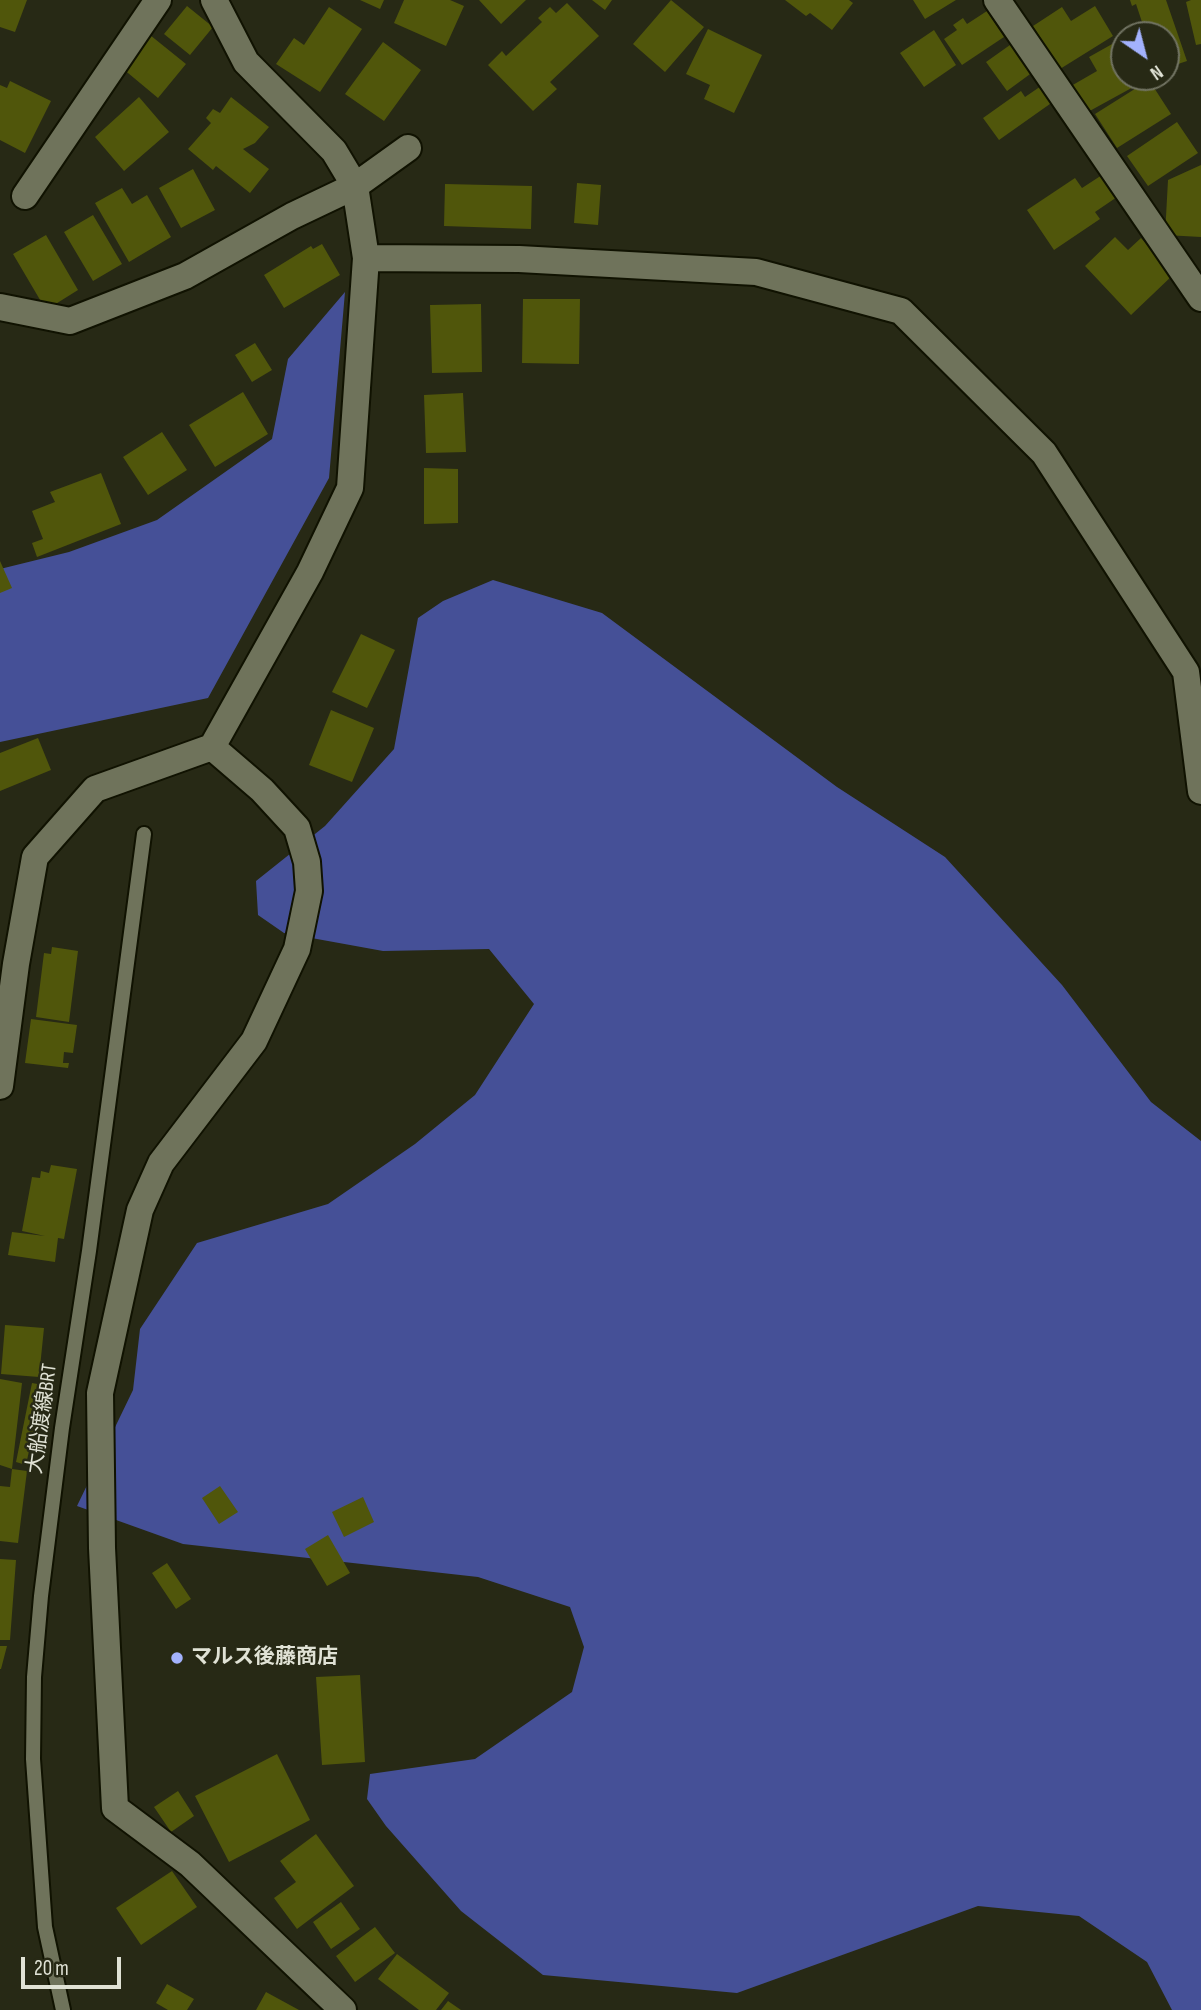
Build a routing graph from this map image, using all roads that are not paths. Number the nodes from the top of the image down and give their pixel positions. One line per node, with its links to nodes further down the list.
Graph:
1 (158, 0): 6 (street)
2 (214, 0): 5 (street)
3 (997, 0): 8 (street)
4 (408, 148): 5 (street)
5 (355, 186): 7 (street); 9 (street)
6 (25, 196)
7 (366, 258): 10 (street); 11 (street)
8 (1201, 298)
9 (0, 307)
10 (212, 747): 13 (street); 15 (street)
11 (1201, 791)
12 (144, 834): 14 (lane, 大船渡線BRT)
13 (0, 1086)
14 (63, 2010)
15 (343, 2010)

